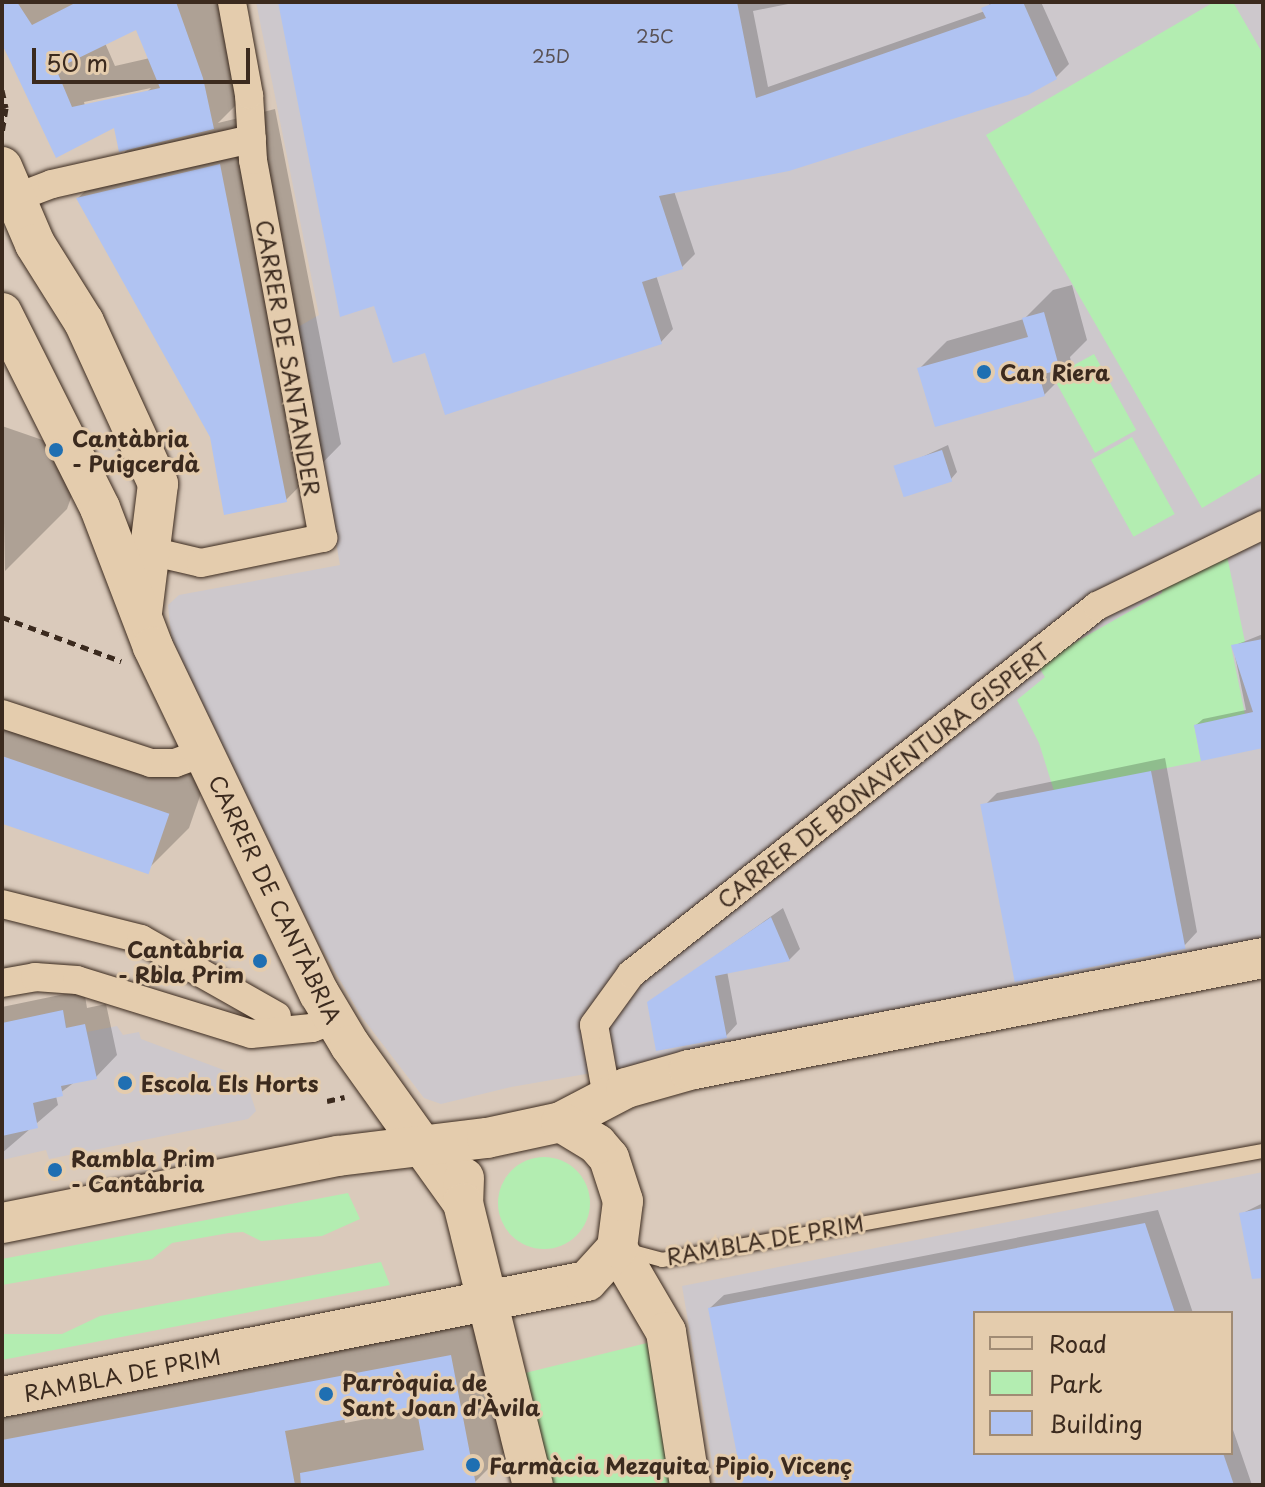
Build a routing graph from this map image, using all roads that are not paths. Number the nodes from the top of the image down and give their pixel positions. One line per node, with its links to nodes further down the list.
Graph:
1 (228, 8): 2 (street, CARRER DE SANTANDER)
2 (252, 139): 3 (street); 6 (street, CARRER DE SANTANDER)
3 (6, 189): 6 (main road)
4 (2, 313): 7 (main road, CARRER DE CANTÀBRIA)
5 (1263, 525): 15 (street, CARRER DE BONAVENTURA GISPERT)
6 (150, 551): 7 (main road)
7 (142, 620): 9 (main road, CARRER DE CANTÀBRIA)
8 (2, 714): 9 (street)
9 (203, 753): 14 (main road, CARRER DE CANTÀBRIA)
10 (2, 904): 13 (street)
11 (1263, 958): 15 (main road)
12 (2, 983): 14 (street)
13 (277, 1016)
14 (334, 1020): 18 (main road, CARRER DE CANTÀBRIA)
15 (607, 1097): 16 (main road); 20 (main road)
16 (561, 1122): 17 (main road); 20 (main road)
17 (487, 1138): 18 (main road); 21 (main road)
18 (424, 1146): 21 (main road, CARRER DE CANTÀBRIA); 22 (main road)
19 (1263, 1151): 23 (lane, RAMBLA DE PRIM)
20 (609, 1158): 23 (main road)
21 (463, 1203): 24 (main road)
22 (2, 1223)
23 (617, 1248): 25 (main road, RAMBLA DE PRIM); 29 (main road)
24 (479, 1250): 25 (main road); 26 (main road)
25 (528, 1290): 26 (main road, RAMBLA DE PRIM)
26 (490, 1301): 27 (main road, RAMBLA DE PRIM); 28 (main road)
27 (2, 1397)
28 (533, 1485)
29 (690, 1485)

